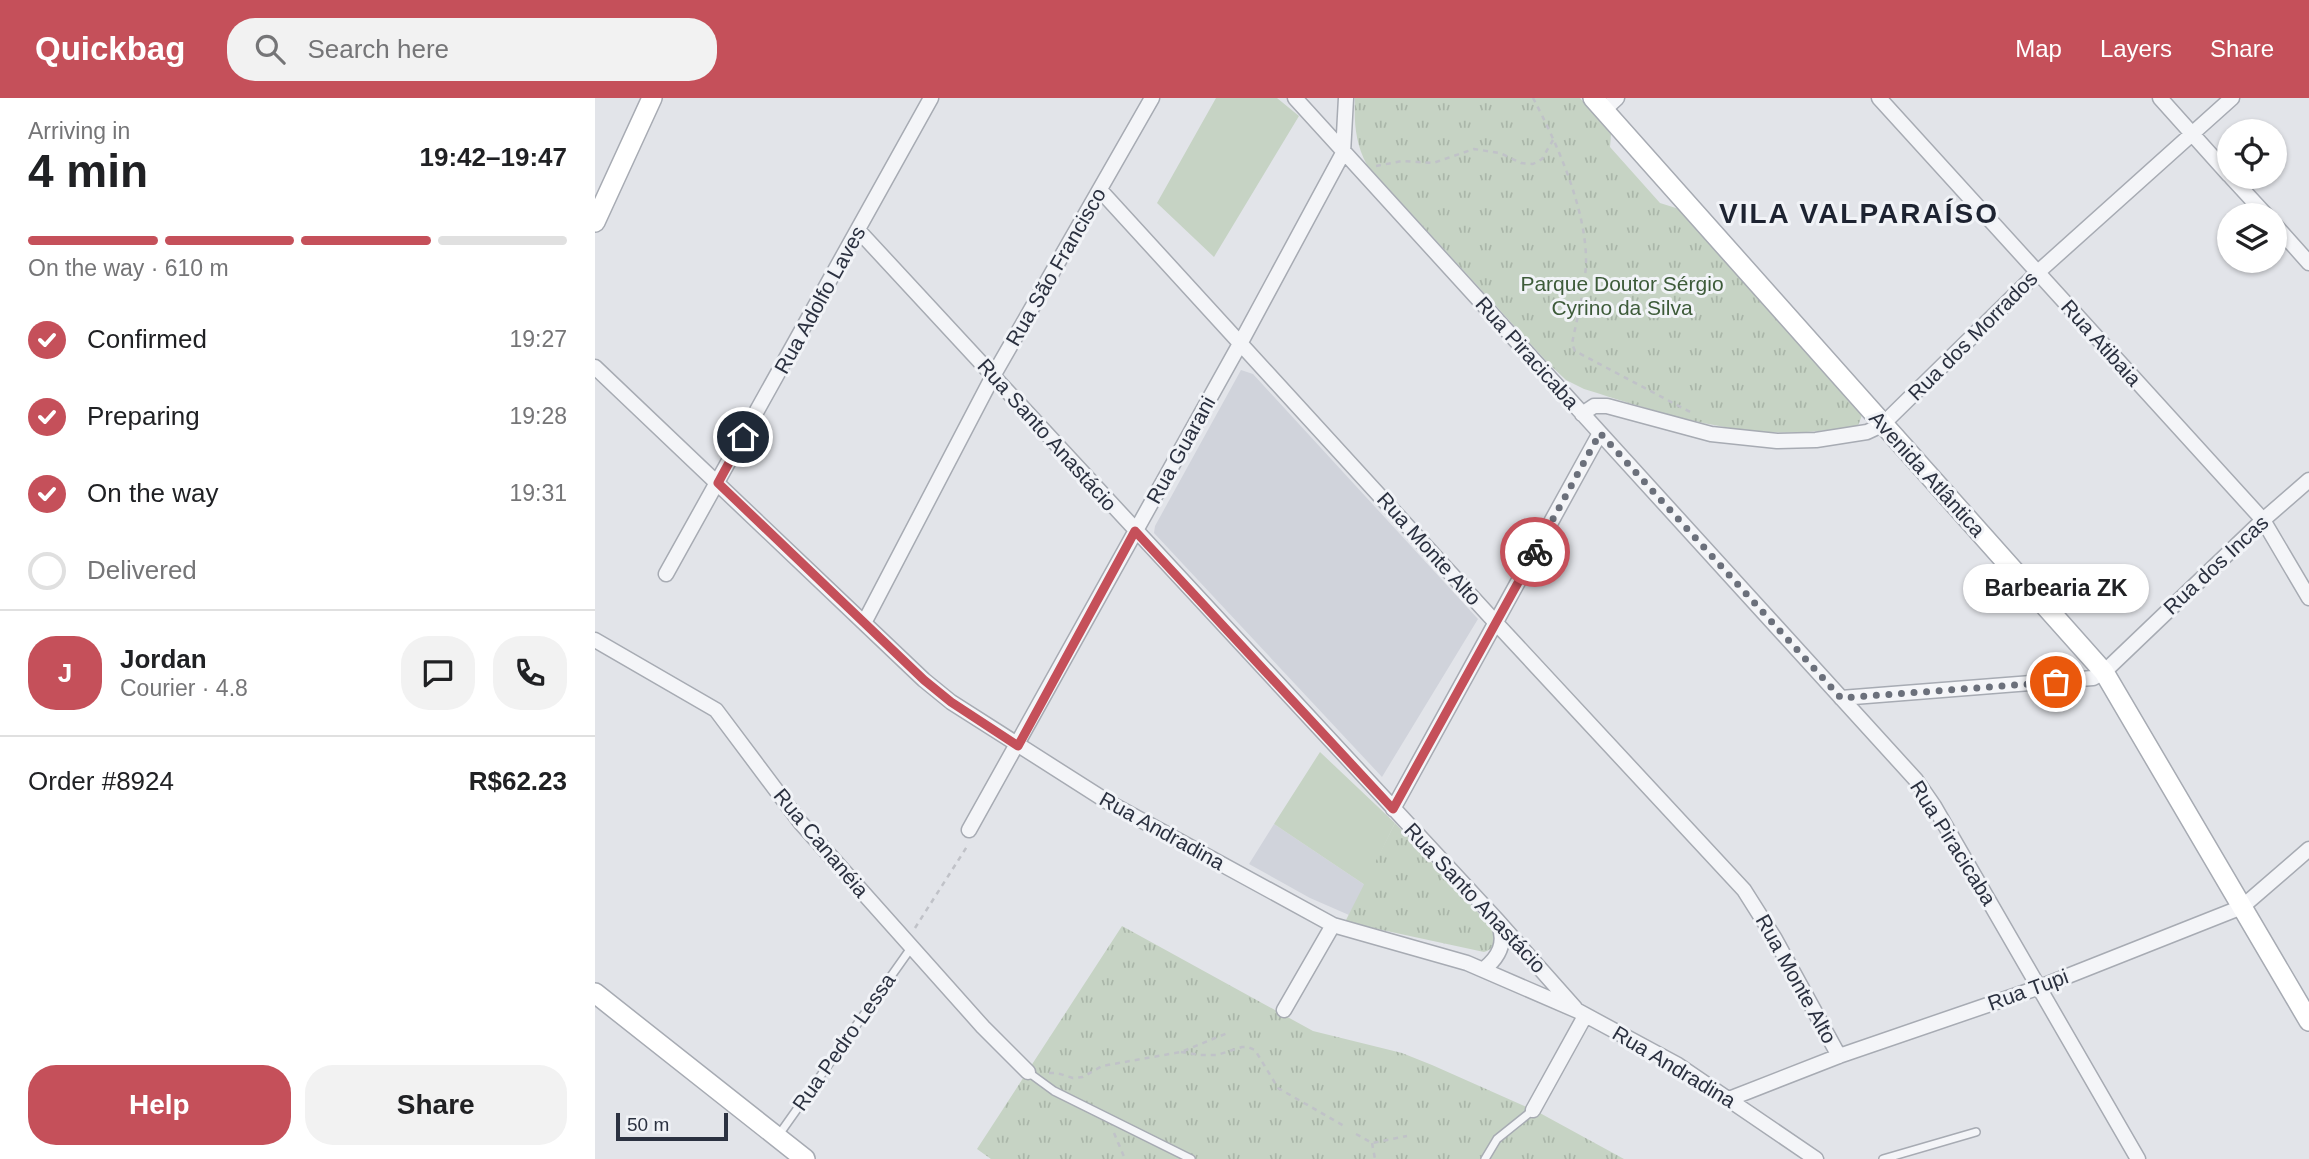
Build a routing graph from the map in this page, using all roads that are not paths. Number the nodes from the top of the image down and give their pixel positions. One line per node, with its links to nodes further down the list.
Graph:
1 (652, 98): 16 (main road)
2 (931, 98): 17 (street, Rua Adolfo Laves)
3 (1152, 98): 14 (street, Rua São Francisco)
4 (1295, 98): 11 (street, Rua Piracicaba)
5 (1346, 98): 11 (street, Rua Guarani)
6 (1879, 98): 20 (street, Rua Atibaia)
7 (2160, 98): 10 (street)
8 (2232, 98): 10 (street, Rua dos Morrados)
9 (1604, 102): 25 (main road, Avenida Atlântica)
10 (2192, 134): 12 (street); 20 (street, Rua dos Morrados)
11 (1343, 153): 21 (street, Rua Guarani); 24 (street, Rua Piracicaba)
12 (2217, 162)
13 (2242, 189): 15 (street)
14 (1100, 190): 21 (street, Rua Monte Alto); 23 (street, Rua São Francisco)
15 (2255, 203)
16 (595, 222)
17 (858, 230): 23 (street, Rua Santo Anastácio); 28 (street, Rua Adolfo Laves)
18 (2287, 238): 19 (street)
19 (2309, 263)
20 (2037, 273): 25 (street, Rua dos Morrados); 29 (street, Rua Atibaia)
21 (1241, 342): 30 (street, Rua Guarani); 34 (street, Rua Monte Alto)
22 (595, 367): 28 (street, Rua Andradina)
23 (993, 376): 30 (street, Rua Santo Anastácio); 33 (street, Rua São Francisco)
24 (1582, 414): 25 (street, Rua dos Morrados); 26 (street, Rua Piracicaba)
25 (1882, 425): 36 (main road, Avenida Atlântica)
26 (1600, 433): 34 (street); 37 (street, Rua Piracicaba)
27 (2309, 480): 29 (street, Rua dos Incas)
28 (718, 483): 31 (street, Rua Adolfo Laves); 33 (street, Rua Andradina)
29 (2263, 520): 32 (street, Rua Atibaia); 36 (street, Rua dos Incas)
30 (1135, 531): 38 (street, Rua Guarani); 39 (street, Rua Santo Anastácio)
31 (666, 574)
32 (2309, 598)
33 (864, 623): 38 (street, Rua Andradina)
34 (1496, 623): 39 (street); 52 (street, Rua Monte Alto)
35 (595, 640): 45 (street, Rua Cananéia)
36 (2104, 671): 37 (street, Rua dos Incas); 42 (main road, Avenida Atlântica)
37 (1841, 698): 47 (street, Rua Piracicaba)
38 (1018, 746): 40 (street, Rua Guarani); 44 (street, Rua Andradina)
39 (1393, 809): 43 (street, Rua Santo Anastácio)
40 (969, 830)
41 (2309, 849): 42 (street, Rua Tupi)
42 (2242, 907): 47 (street, Rua Tupi); 51 (main road, Avenida Atlântica)
43 (1497, 920): 46 (street); 50 (street, Rua Santo Anastácio)
44 (1333, 925): 46 (street, Rua Andradina); 49 (street)
45 (908, 946): 53 (street, Rua Cananéia); 57 (lane, Rua Pedro Lessa)
46 (1484, 969): 50 (street, Rua Andradina)
47 (2040, 987): 52 (street, Rua Tupi); 63 (street, Rua Piracicaba)
48 (595, 993): 57 (main road)
49 (1284, 1010)
50 (1582, 1013): 54 (street, Rua Andradina); 55 (street)
51 (2309, 1021)
52 (1839, 1056): 54 (street, Rua Tupi)
53 (1032, 1075): 59 (lane)
54 (1730, 1099): 61 (street, Rua Andradina)
55 (1533, 1110): 60 (lane)
56 (1976, 1132): 62 (lane)
57 (778, 1137): 58 (main road)
58 (794, 1157)
59 (1191, 1159)
60 (1485, 1159)
61 (1816, 1159)
62 (1883, 1159)
63 (2139, 1159)

